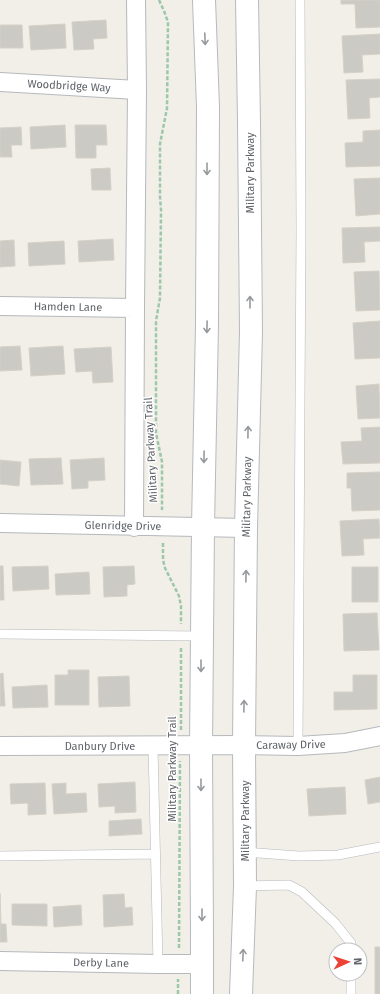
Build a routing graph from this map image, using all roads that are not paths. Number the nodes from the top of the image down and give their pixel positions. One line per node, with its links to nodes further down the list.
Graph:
1 (136, 0): 6 (street)
2 (204, 0): 11 (main road, one-way to 11)
3 (247, 0): 12 (main road, Military Parkway, one-way to 3)
4 (300, 0): 20 (lane)
5 (0, 82): 6 (street, Woodbridge Way)
6 (138, 90): 8 (street)
7 (0, 306): 8 (street, Hamden Lane)
8 (135, 308): 10 (street)
9 (0, 523): 10 (street, Glenridge Drive)
10 (134, 527): 11 (street, Glenridge Drive)
11 (203, 527): 12 (street, Glenridge Drive); 14 (main road)
12 (246, 528): 16 (main road, Military Parkway, one-way to 12)
13 (0, 634): 14 (lane)
14 (191, 636): 19 (main road, one-way to 19)
15 (380, 736): 20 (street, Caraway Drive)
16 (244, 745): 19 (street, Caraway Drive); 20 (street, Caraway Drive); 22 (main road, Military Parkway)
17 (0, 746): 18 (street, Danbury Drive)
18 (153, 746): 19 (street, Danbury Drive); 23 (lane)
19 (191, 746): 29 (main road, one-way to 29)
20 (298, 746)
21 (380, 847): 22 (lane)
22 (245, 852): 25 (main road, Military Parkway)
23 (156, 854): 24 (lane); 28 (lane)
24 (0, 856)
25 (245, 886): 26 (lane); 32 (main road, Military Parkway, one-way to 25)
26 (350, 942)
27 (0, 961): 28 (street, Derby Lane)
28 (158, 964): 29 (street, Derby Lane)
29 (202, 964): 31 (main road)
30 (351, 982): 33 (lane)
31 (202, 994)
32 (241, 994)
33 (351, 994)

